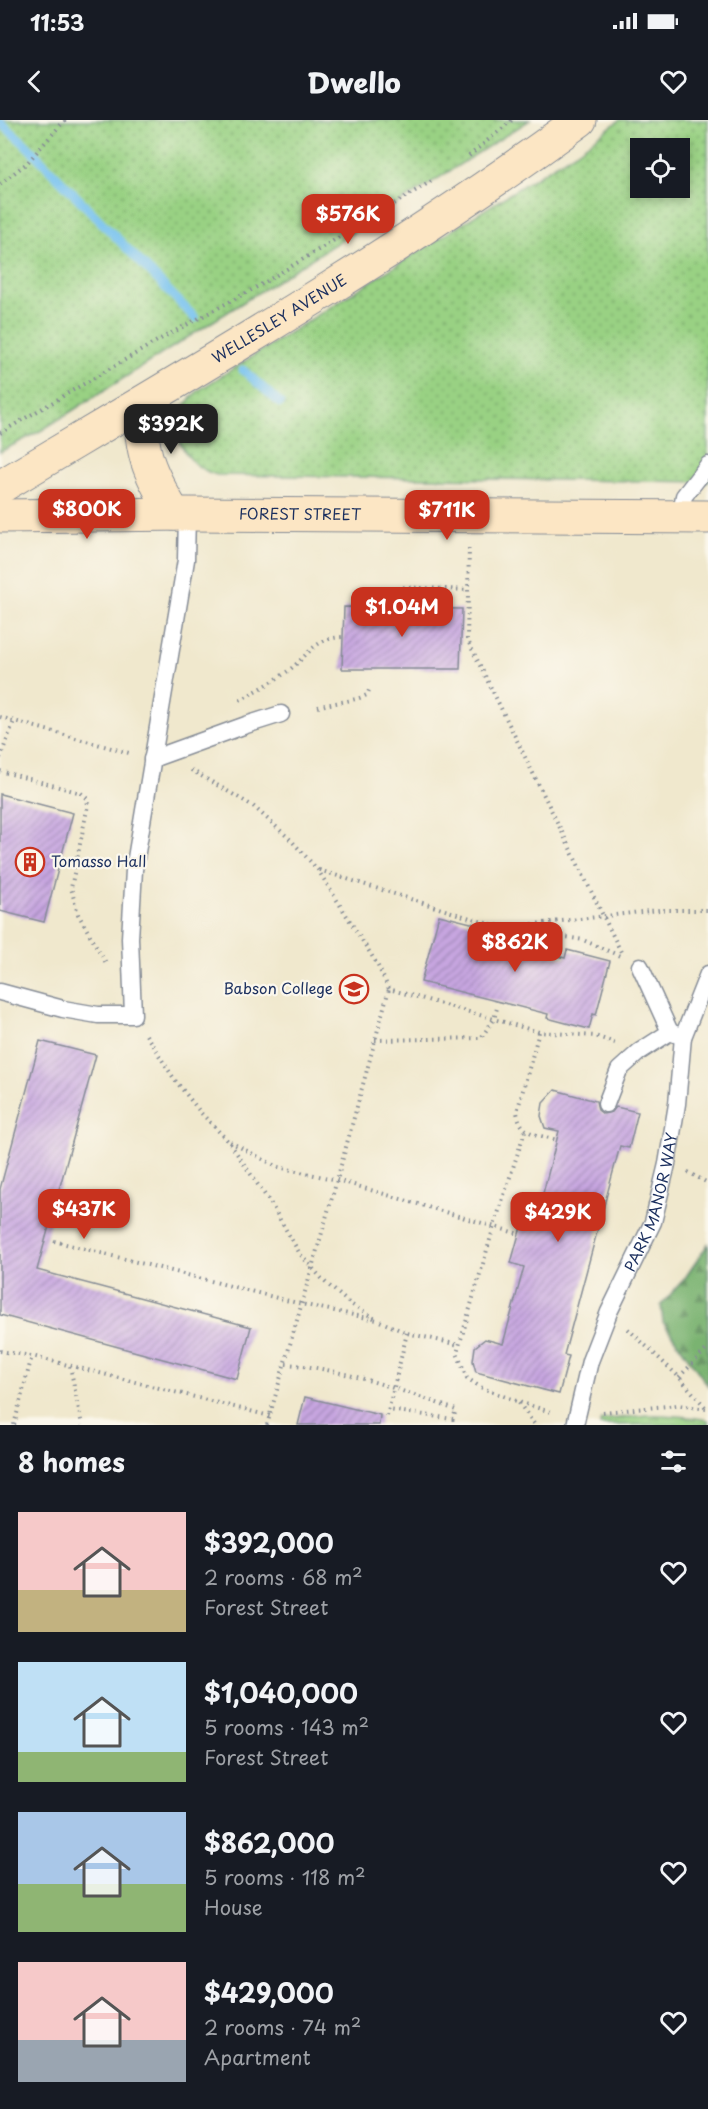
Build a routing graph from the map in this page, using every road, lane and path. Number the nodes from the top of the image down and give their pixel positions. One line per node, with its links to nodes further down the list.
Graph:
1 (65, 120): 6 (path)
2 (512, 120): 4 (path)
3 (580, 120): 7 (street, WELLESLEY AVENUE)
4 (462, 162)
5 (444, 173): 8 (path)
6 (0, 184)
7 (140, 404): 10 (street, WELLESLEY AVENUE); 11 (street)
8 (0, 433)
9 (708, 465): 13 (lane)
10 (0, 487)
11 (180, 514): 12 (street, FOREST STREET); 13 (street, FOREST STREET); 25 (lane)
12 (0, 516)
13 (694, 517)
14 (470, 544): 15 (path)
15 (468, 590): 16 (path); 29 (path)
16 (399, 608)
17 (343, 637): 19 (path)
18 (370, 688): 20 (path)
19 (238, 701)
20 (318, 707)
21 (281, 714): 25 (lane)
22 (0, 717): 23 (path)
23 (14, 721): 24 (path); 25 (path)
24 (0, 758)
25 (152, 759): 27 (path); 37 (lane)
26 (0, 771): 32 (path)
27 (318, 870): 30 (path); 34 (path)
28 (708, 910): 29 (path)
29 (604, 917): 30 (path); 30 (path)
30 (508, 927)
31 (640, 966): 40 (lane)
32 (110, 972)
33 (708, 974): 40 (lane, PARK MANOR WAY)
34 (388, 988): 38 (path); 41 (path)
35 (0, 992): 37 (lane)
36 (497, 1008): 38 (path)
37 (133, 1015): 46 (path)
38 (494, 1019): 39 (path); 41 (path)
39 (539, 1032): 42 (path); 44 (path)
40 (677, 1035): 42 (lane); 53 (lane, PARK MANOR WAY)
41 (375, 1040): 47 (path)
42 (639, 1052): 43 (lane)
43 (606, 1104)
44 (525, 1131): 45 (path); 48 (path)
45 (557, 1140)
46 (229, 1142): 47 (path); 51 (path)
47 (337, 1180): 48 (path); 51 (path)
48 (494, 1226): 49 (path); 56 (path)
49 (519, 1234)
50 (54, 1241): 52 (path)
51 (311, 1269): 52 (path); 54 (path)
52 (301, 1304): 54 (path); 60 (path)
53 (609, 1312): 62 (path); 74 (lane, PARK MANOR WAY)
54 (377, 1320): 55 (path)
55 (407, 1333): 56 (path); 64 (path)
56 (459, 1345): 63 (path)
57 (708, 1348): 62 (path)
58 (0, 1351): 59 (path)
59 (32, 1356): 61 (path); 70 (path)
60 (286, 1364): 64 (path); 68 (path)
61 (70, 1366): 68 (path); 71 (path)
62 (679, 1377): 66 (path)
63 (480, 1387)
64 (394, 1388): 67 (path); 67 (path)
65 (519, 1402): 73 (path)
66 (708, 1409)
67 (389, 1410): 69 (path)
68 (270, 1416): 72 (path)
69 (387, 1416)
70 (14, 1425)
71 (82, 1425)
72 (267, 1425)
73 (535, 1425)
74 (575, 1425)

